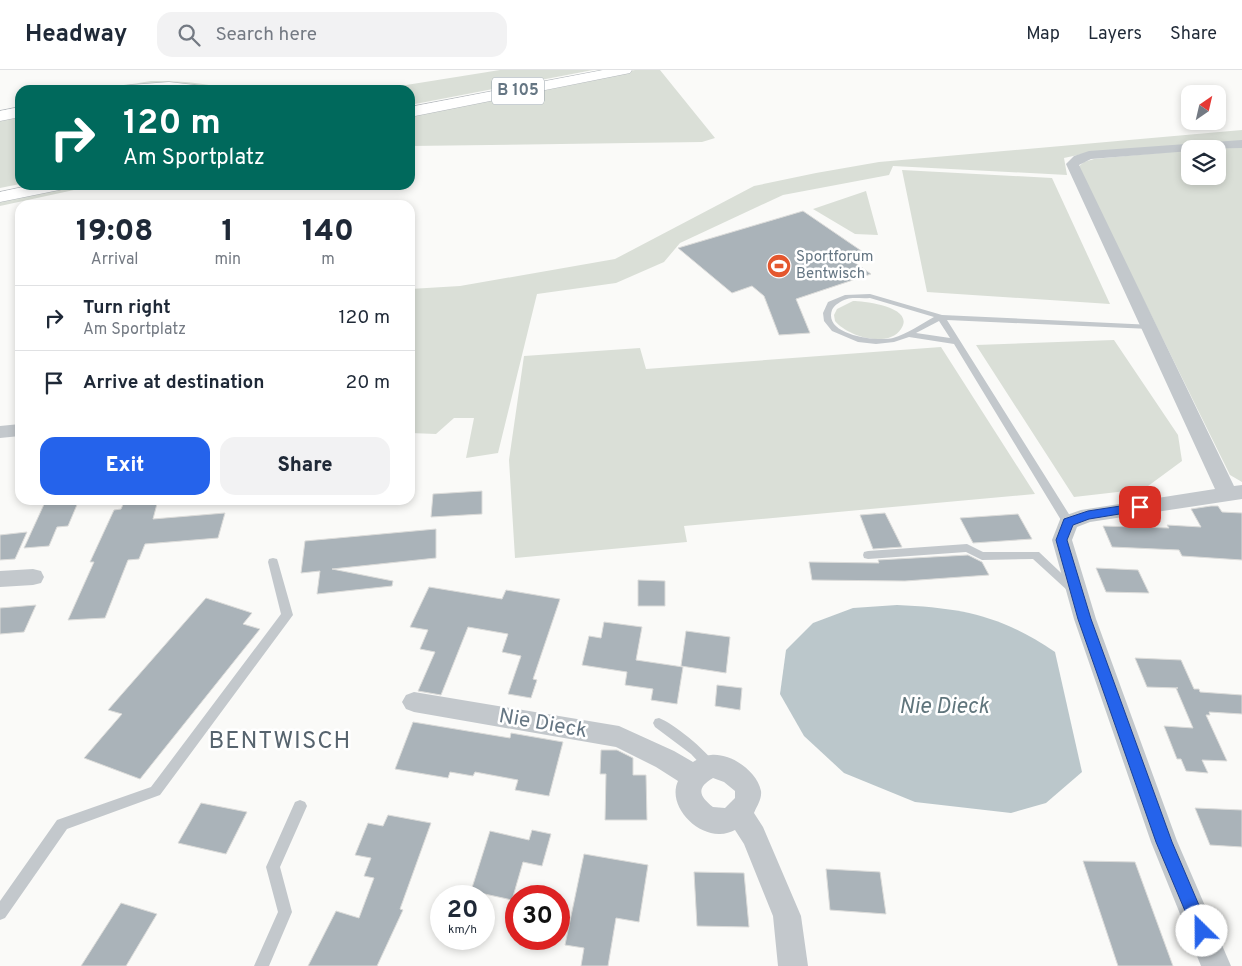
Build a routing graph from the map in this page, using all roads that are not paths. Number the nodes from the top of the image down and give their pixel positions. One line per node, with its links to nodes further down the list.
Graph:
1 (610, 70): 3 (highway, B 105)
2 (626, 70): 4 (highway, B 105)
3 (415, 110)
4 (415, 110)
5 (15, 113): 6 (highway)
6 (1, 116)
7 (1242, 144): 13 (street)
8 (15, 189): 10 (highway)
9 (34, 190): 11 (highway)
10 (0, 192)
11 (0, 197)
12 (941, 317): 13 (lane); 14 (lane); 14 (lane); 15 (lane)
13 (1150, 327): 18 (street)
14 (908, 334): 15 (lane)
15 (957, 342): 19 (lane)
16 (15, 430): 17 (street)
17 (0, 432)
18 (1235, 492): 19 (street)
19 (1068, 522): 24 (street)
20 (868, 555): 24 (lane)
21 (273, 562): 30 (lane)
22 (33, 577): 23 (street)
23 (0, 579)
24 (1076, 592): 33 (street)
25 (414, 702): 27 (street, Nie Dieck)
26 (659, 723): 27 (lane)
27 (701, 771): 29 (street, Nie Dieck); 29 (street)
28 (300, 806): 31 (lane)
29 (740, 814): 32 (street)
30 (0, 912)
31 (261, 966)
32 (793, 966)
33 (1216, 966)

